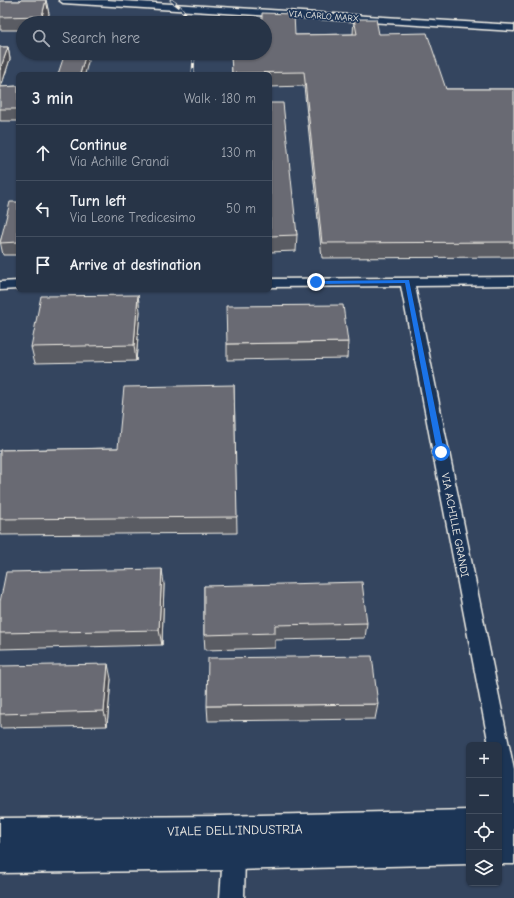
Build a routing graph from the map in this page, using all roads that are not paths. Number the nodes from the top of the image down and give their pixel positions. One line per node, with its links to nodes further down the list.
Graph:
1 (63, 0): 2 (street, VIA CARLO MARX)
2 (514, 28)
3 (514, 281): 4 (street)
4 (407, 282): 5 (street); 8 (street, VIA ACHILLE GRANDI)
5 (272, 283)
6 (16, 285): 7 (street)
7 (0, 286)
8 (498, 742)
9 (502, 761): 10 (street, VIA ACHILLE GRANDI)
10 (514, 823): 11 (main road)
11 (502, 824)
12 (466, 825): 13 (main road, VIALE DELL'INDUSTRIA)
13 (0, 833)
14 (502, 849): 15 (main road)
15 (514, 849)
16 (466, 850): 17 (main road)
17 (234, 855): 18 (main road); 19 (street)
18 (0, 858)
19 (232, 898)

